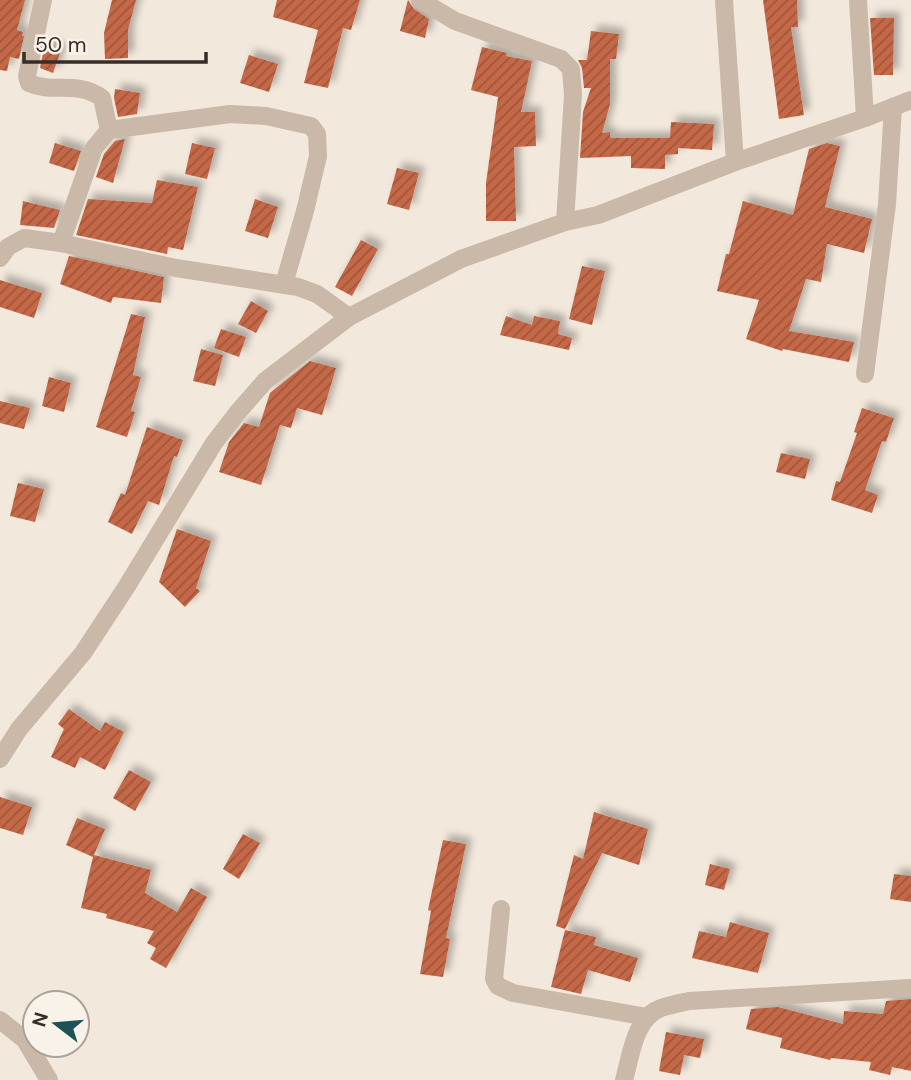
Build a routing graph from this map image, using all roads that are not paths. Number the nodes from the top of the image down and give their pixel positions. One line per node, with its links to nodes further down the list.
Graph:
1 (43, 0): 8 (street)
2 (420, 0): 10 (street)
3 (724, 0): 9 (street)
4 (858, 0): 7 (street)
5 (911, 100): 6 (street)
6 (893, 107): 7 (street); 15 (street)
7 (865, 118): 9 (street)
8 (109, 130): 11 (street); 13 (street)
9 (735, 162): 10 (street)
10 (565, 222): 14 (street)
11 (61, 243): 12 (street); 13 (street)
12 (0, 258)
13 (284, 284): 14 (street)
14 (349, 317): 16 (street)
15 (865, 374)
16 (0, 759)
17 (501, 909): 19 (street)
18 (911, 988): 19 (street)
19 (647, 1017): 22 (street)
20 (0, 1020): 21 (street)
21 (49, 1080)
22 (624, 1080)

